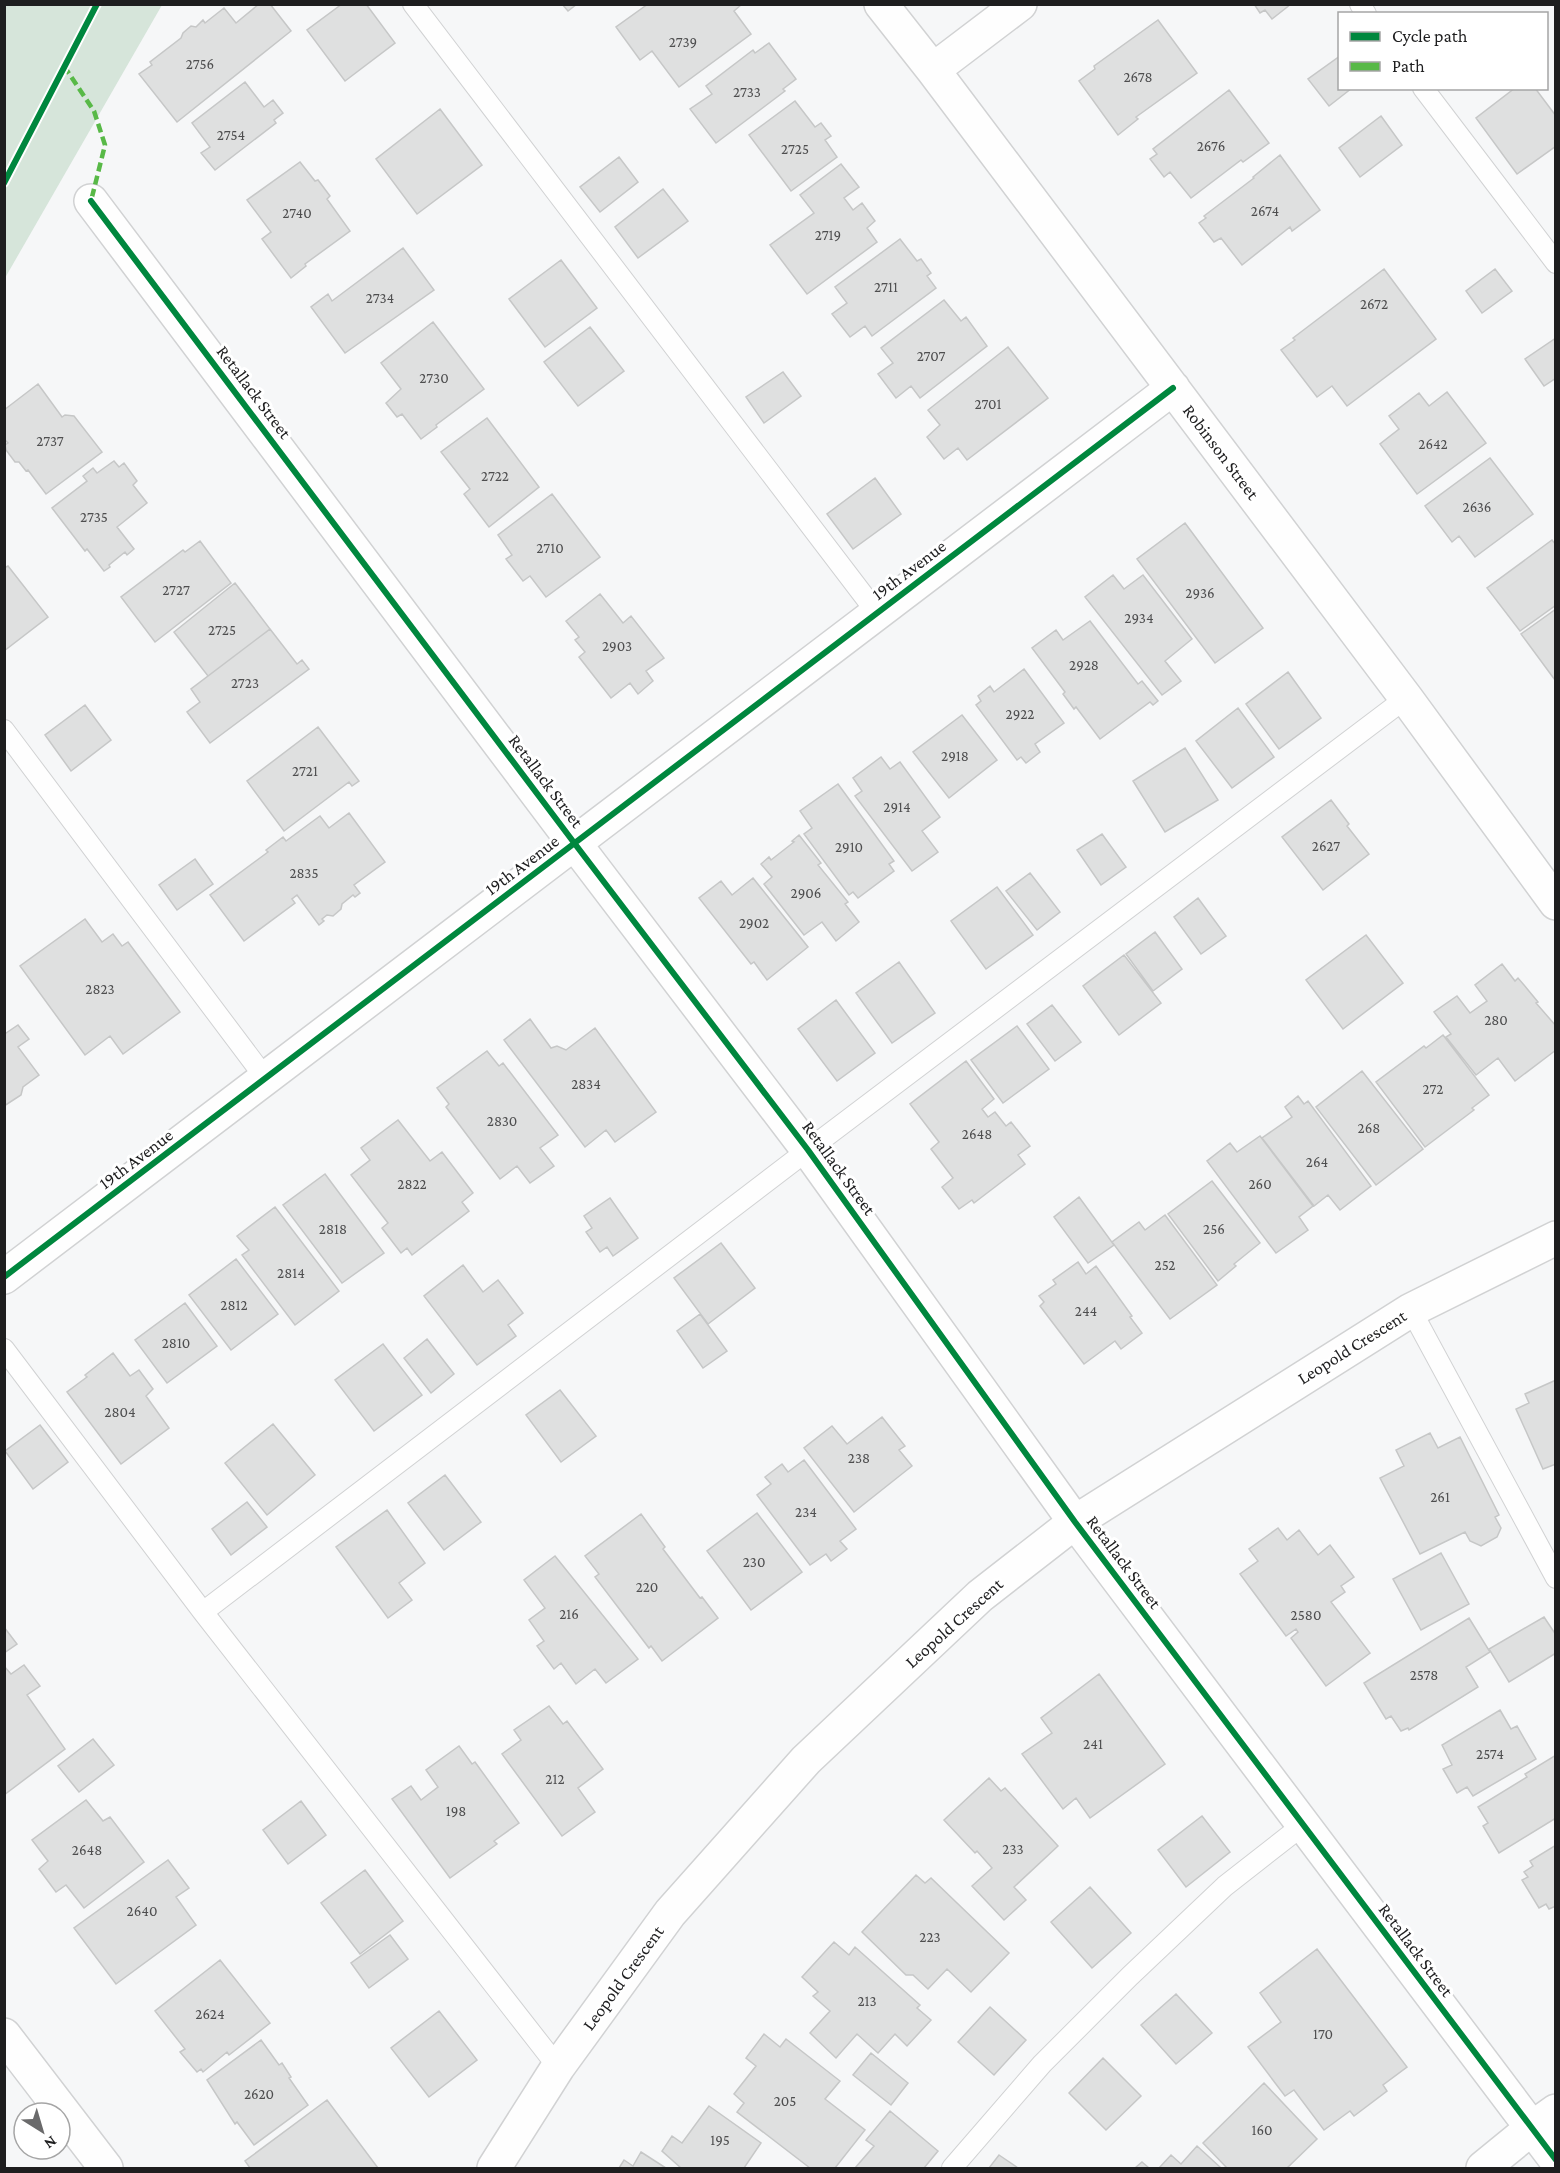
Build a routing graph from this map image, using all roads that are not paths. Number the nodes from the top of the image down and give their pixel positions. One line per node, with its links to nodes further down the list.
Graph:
1 (413, 4): 9 (lane)
2 (881, 4): 4 (street, Robinson Street)
3 (1020, 4): 4 (street)
4 (933, 70): 8 (street, Robinson Street)
5 (1425, 90): 7 (lane)
6 (91, 201): 12 (street, Retallack Street)
7 (1556, 262)
8 (1173, 388): 9 (street, 19th Avenue); 10 (street, Robinson Street)
9 (877, 613): 12 (street, 19th Avenue)
10 (1406, 698): 13 (street, Robinson Street); 15 (lane)
11 (4, 730): 14 (lane)
12 (575, 844): 14 (street, 19th Avenue); 15 (street, Retallack Street)
13 (1556, 903)
14 (266, 1079): 17 (street, 19th Avenue)
15 (808, 1150): 20 (street, Retallack Street); 22 (lane)
16 (1556, 1238): 18 (street, Leopold Crescent)
17 (4, 1278)
18 (1410, 1310): 20 (street, Leopold Crescent); 21 (lane)
19 (4, 1349): 22 (lane)
20 (1075, 1522): 23 (street, Retallack Street); 25 (street, Leopold Crescent)
21 (1556, 1578)
22 (203, 1612): 25 (lane)
23 (1303, 1825): 26 (street, Retallack Street); 30 (lane)
24 (4, 2035): 28 (street)
25 (558, 2067): 29 (street, Leopold Crescent)
26 (1544, 2120): 27 (street, Retallack Street); 31 (street)
27 (1556, 2160)
28 (106, 2169)
29 (494, 2169)
30 (952, 2169)
31 (1483, 2169)

